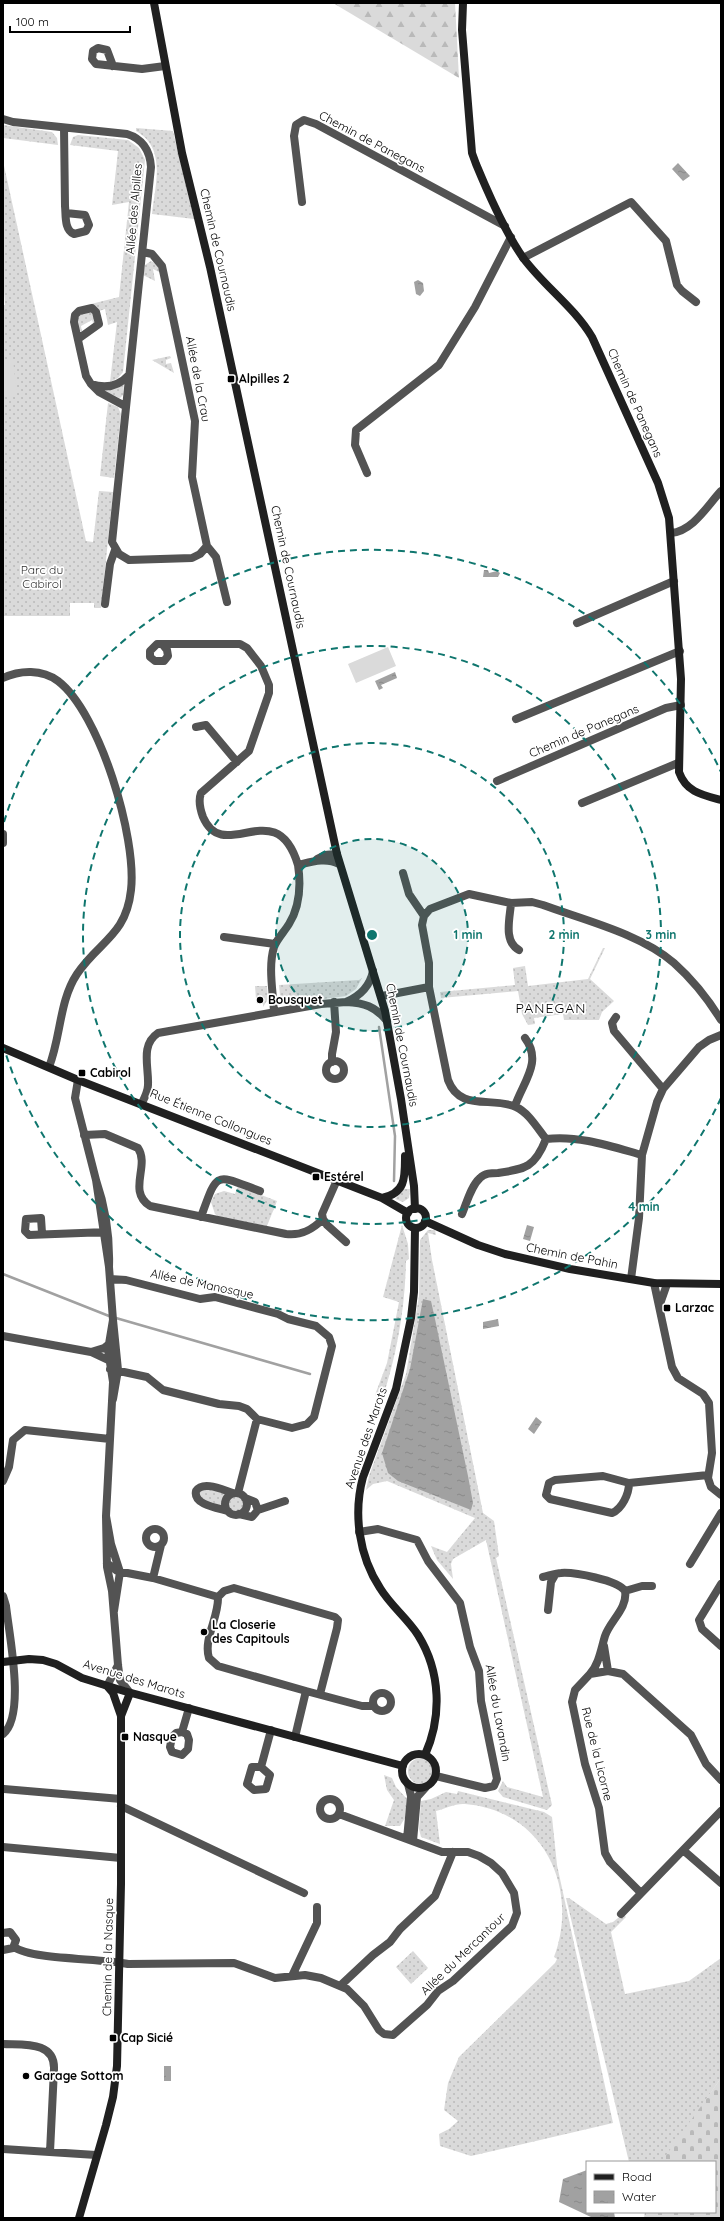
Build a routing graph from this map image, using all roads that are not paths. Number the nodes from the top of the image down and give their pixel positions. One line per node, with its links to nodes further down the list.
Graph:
1 (154, 3): 4 (street, Chemin de Cournaudis)
2 (462, 4): 9 (street, Chemin de Panegans)
3 (113, 66): 4 (street)
4 (165, 66): 40 (street, Chemin de Cournaudis)
5 (3, 119): 6 (street, Allée des Alpilles)
6 (64, 128): 8 (street); 11 (street, Allée des Alpilles)
7 (302, 202): 9 (street, Chemin de Panegans)
8 (66, 213)
9 (505, 226): 10 (street, Chemin de Panegans)
10 (511, 237): 12 (street, Chemin de Panegans); 18 (street)
11 (143, 252): 15 (street, Allée des Alpilles); 21 (street, Allée de la Crau)
12 (523, 258): 13 (street); 20 (street, Chemin de Panegans)
13 (696, 302)
14 (78, 339): 16 (street)
15 (129, 375): 16 (street); 17 (street, Allée des Alpilles)
16 (92, 384): 17 (street)
17 (126, 406): 22 (street, Allée des Alpilles)
18 (367, 473)
19 (721, 491): 20 (street)
20 (671, 533): 23 (street, Chemin de Panegans)
21 (207, 546): 22 (street); 24 (street, Allée de la Crau)
22 (115, 550): 25 (street, Allée des Alpilles)
23 (674, 581): 26 (street); 28 (street, Chemin de Panegans)
24 (227, 602)
25 (105, 604)
26 (577, 623)
27 (163, 645): 33 (street)
28 (680, 651): 30 (street, Chemin de Panegans); 31 (street)
29 (3, 678): 65 (street)
30 (681, 704): 34 (street, Chemin de Panegans); 35 (street, Chemin de Panegans)
31 (516, 719)
32 (196, 727): 33 (street)
33 (236, 762): 43 (street)
34 (678, 763): 36 (street, Chemin de Panegans); 37 (street)
35 (496, 780)
36 (721, 800)
37 (582, 803)
38 (3, 834): 39 (street)
39 (3, 843)
40 (337, 854): 41 (street); 42 (street, Chemin de Cournaudis)
41 (314, 861): 42 (street); 43 (street)
42 (340, 864): 50 (street, Chemin de Cournaudis)
43 (298, 865): 48 (street)
44 (403, 873): 46 (street)
45 (511, 902): 46 (street); 49 (street); 59 (street)
46 (424, 916): 51 (street)
47 (224, 937): 48 (street)
48 (275, 944): 57 (street)
49 (519, 950)
50 (373, 970): 52 (street); 53 (street, Chemin de Cournaudis)
51 (430, 987): 53 (street); 69 (street)
52 (362, 992): 55 (street); 56 (street)
53 (382, 998): 56 (street); 60 (street, Chemin de Cournaudis)
54 (334, 1002): 55 (street); 57 (street); 64 (street)
55 (346, 1002): 56 (street)
56 (366, 1004): 60 (street)
57 (274, 1012): 68 (street)
58 (616, 1016): 67 (street)
59 (721, 1020)
60 (387, 1021): 70 (street, Chemin de Cournaudis)
61 (721, 1035): 67 (street)
62 (525, 1038): 69 (street)
63 (3, 1048): 65 (street, Rue Étienne Collongues)
64 (332, 1062)
65 (49, 1067): 66 (street, Rue Étienne Collongues)
66 (78, 1080): 68 (street, Rue Étienne Collongues); 71 (street)
67 (663, 1089): 73 (street)
68 (142, 1103): 74 (street, Rue Étienne Collongues)
69 (515, 1106): 72 (street)
70 (406, 1134): 76 (street, Chemin de Cournaudis); 77 (street, Chemin de Cournaudis)
71 (84, 1135): 80 (street); 84 (street)
72 (546, 1139): 73 (street); 79 (street)
73 (642, 1155): 88 (street)
74 (337, 1180): 76 (street, Rue Étienne Collongues); 81 (street)
75 (260, 1191): 80 (street)
76 (382, 1198): 78 (street, Rue Étienne Collongues)
77 (415, 1209): 78 (street); 82 (street)
78 (408, 1213): 83 (street)
79 (462, 1214)
80 (201, 1217): 81 (street)
81 (323, 1219): 86 (street)
82 (425, 1221): 83 (street); 88 (street, Chemin de Pahin)
83 (415, 1228): 111 (street, Avenue des Marots)
84 (106, 1232): 85 (street); 87 (street)
85 (42, 1234)
86 (346, 1242)
87 (110, 1279): 93 (street); 98 (street, Allée de Manosque)
88 (631, 1279): 89 (street, Chemin de Pahin)
89 (654, 1283): 90 (street, Chemin de Pahin); 92 (street)
90 (667, 1284): 91 (street, Chemin de Pahin); 92 (street)
91 (721, 1284)
92 (660, 1305): 100 (street)
93 (113, 1317): 95 (street); 97 (street)
94 (3, 1336): 96 (street, Allée de Manosque)
95 (108, 1347): 96 (street); 97 (street)
96 (91, 1352): 97 (street, Allée de Manosque)
97 (113, 1364): 98 (street, Allée de Manosque); 99 (street)
98 (257, 1419): 103 (street)
99 (110, 1439): 101 (street); 110 (street)
100 (708, 1475): 102 (street); 104 (street)
101 (3, 1481)
102 (629, 1483): 102 (street)
103 (239, 1495): 106 (street); 107 (street); 107 (street); 109 (street)
104 (721, 1495)
105 (285, 1501): 106 (street)
106 (258, 1510): 109 (street)
107 (228, 1511): 109 (street)
108 (721, 1513): 115 (street)
109 (239, 1514)
110 (106, 1516): 113 (street); 114 (street)
111 (359, 1532): 147 (street, Avenue des Marots); 150 (street, Allée du Lavandin)
112 (161, 1545): 119 (street)
113 (117, 1560): 114 (street); 116 (street)
114 (107, 1561): 116 (street); 120 (street)
115 (690, 1564)
116 (120, 1572): 119 (street); 120 (street); 127 (street)
117 (554, 1575): 118 (street); 123 (street); 126 (street)
118 (543, 1577)
119 (153, 1578): 125 (street)
120 (111, 1584): 127 (street)
121 (721, 1584): 129 (street)
122 (652, 1586): 123 (street)
123 (625, 1591): 128 (street, Rue de la Licorne)
124 (3, 1596): 130 (street)
125 (218, 1597): 136 (street); 138 (street)
126 (548, 1610)
127 (114, 1611): 132 (street)
128 (604, 1642): 133 (street); 134 (street, Rue de la Licorne)
129 (721, 1646)
130 (13, 1660): 131 (street, Avenue des Marots); 135 (street, Avenue des Marots); 145 (street)
131 (3, 1662)
132 (118, 1666): 135 (street); 137 (street)
133 (608, 1670): 134 (street); 151 (street)
134 (590, 1674): 164 (street, Rue de la Licorne)
135 (107, 1686): 137 (street, Avenue des Marots); 139 (street, Chemin de la Nasque)
136 (306, 1691): 138 (street); 146 (street)
137 (127, 1692): 139 (street); 141 (street, Avenue des Marots); 142 (street, Chemin de la Nasque)
138 (320, 1694): 140 (street)
139 (118, 1704): 142 (street, Chemin de la Nasque)
140 (374, 1706)
141 (189, 1708): 143 (street, Avenue des Marots); 144 (street, Avenue des Marots)
142 (121, 1716): 155 (street, Chemin de la Nasque)
143 (271, 1730): 146 (street, Avenue des Marots); 149 (street)
144 (182, 1732)
145 (3, 1734)
146 (295, 1737): 148 (street, Avenue des Marots)
147 (425, 1755): 148 (street); 150 (street)
148 (403, 1766): 152 (street)
149 (262, 1768)
150 (436, 1776): 153 (street)
151 (721, 1780)
152 (408, 1784): 153 (street); 158 (street)
153 (426, 1787): 158 (street)
154 (4, 1788): 155 (street)
155 (121, 1803): 162 (street, Chemin de la Nasque); 165 (street)
156 (721, 1810): 160 (street)
157 (339, 1814): 158 (street, Allée du Mercantour)
158 (410, 1840): 161 (street, Allée du Mercantour)
159 (3, 1847): 162 (street)
160 (683, 1850): 163 (street); 164 (street)
161 (452, 1852): 173 (street); 173 (street, Allée du Mercantour)
162 (121, 1858): 171 (street, Chemin de la Nasque)
163 (721, 1883)
164 (640, 1892): 167 (street)
165 (304, 1893)
166 (317, 1908): 172 (street)
167 (621, 1914)
168 (3, 1933): 169 (street)
169 (14, 1947): 170 (street); 171 (street, Allée du Mercantour)
170 (3, 1950)
171 (120, 1962): 172 (street, Allée du Mercantour); 177 (street, Chemin de la Nasque)
172 (292, 1976): 173 (street, Allée du Mercantour)
173 (341, 1984)
174 (3, 2044): 176 (street)
175 (3, 2150): 176 (street)
176 (50, 2152): 177 (street)
177 (96, 2155): 178 (street, Chemin de la Nasque)
178 (79, 2218)

